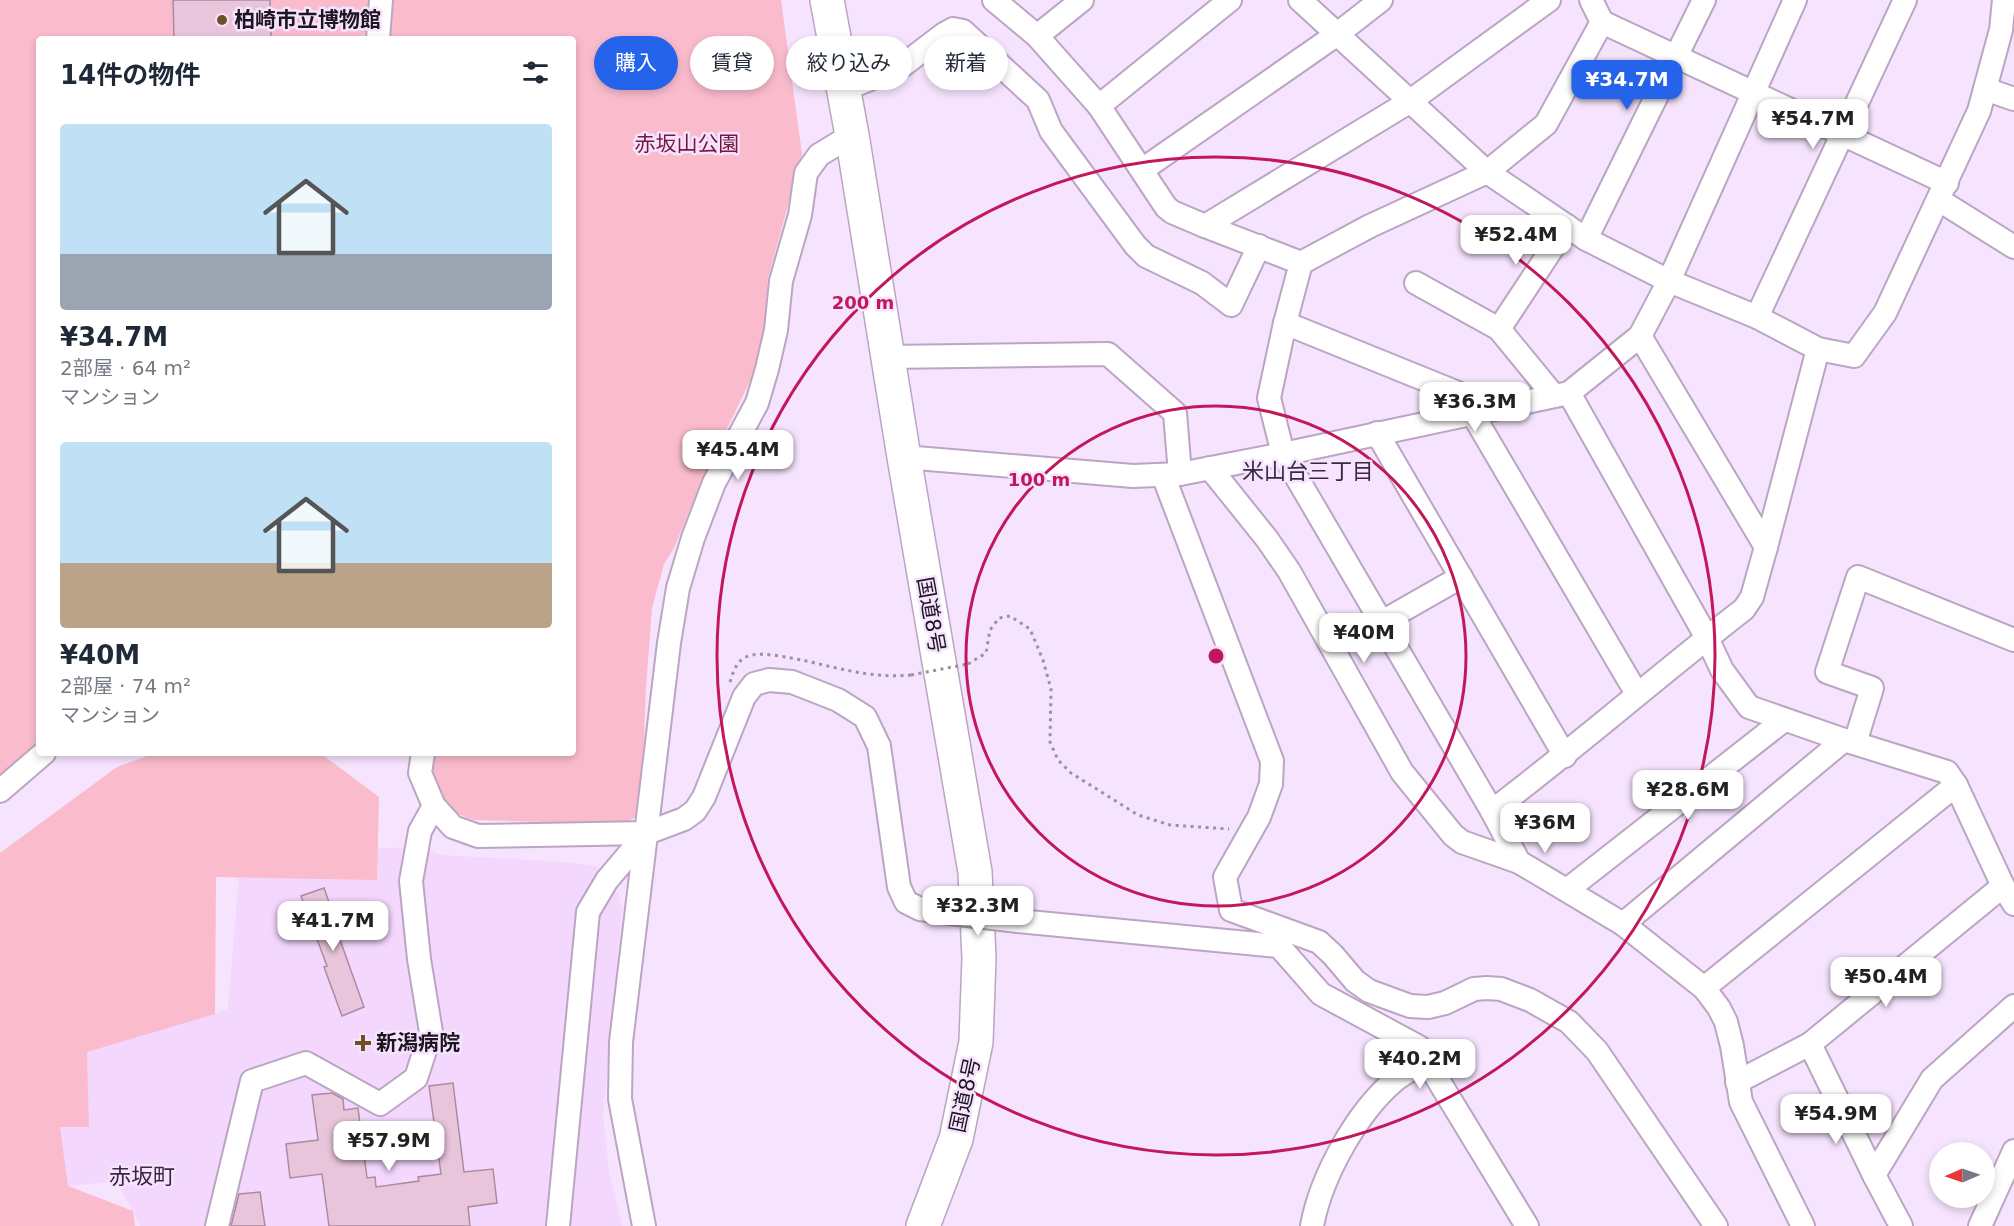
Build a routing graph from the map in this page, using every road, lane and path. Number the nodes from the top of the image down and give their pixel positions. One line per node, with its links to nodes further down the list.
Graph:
1 (381, 0): 16 (street)
2 (827, 0): 17 (highway, 国道8号)
3 (994, 0): 18 (street)
4 (1082, 0): 18 (street)
5 (1230, 0): 26 (street)
6 (1300, 0): 15 (street)
7 (1381, 0): 15 (street)
8 (1549, 0): 25 (street)
9 (1591, 0): 14 (street)
10 (1704, 0): 19 (street)
11 (1795, 0): 23 (street)
12 (1905, 0): 28 (street)
13 (2004, 0): 21 (street)
14 (1602, 22): 19 (street); 30 (street)
15 (1336, 35): 25 (street); 29 (street)
16 (378, 36)
17 (833, 36)
18 (1037, 36): 26 (street)
19 (1676, 56): 23 (street); 34 (street)
20 (912, 58): 35 (street)
21 (1985, 89): 24 (street); 31 (street)
22 (843, 90): 27 (highway, 国道8号)
23 (1755, 94): 28 (street); 38 (street)
24 (2014, 99)
25 (1409, 102): 30 (street); 32 (street)
26 (1099, 106): 29 (street)
27 (852, 135): 45 (highway, 国道8号); 71 (street)
28 (1843, 135): 31 (street); 40 (street)
29 (1142, 170): 32 (street)
30 (1487, 172): 33 (street); 37 (street)
31 (1943, 191): 36 (street); 44 (street)
32 (1205, 226): 35 (street)
33 (1567, 226): 34 (street); 42 (street)
34 (1586, 239): 38 (street)
35 (1259, 246): 37 (street)
36 (2014, 247)
37 (1301, 262): 41 (street)
38 (1669, 281): 40 (street); 43 (street)
39 (1416, 283): 42 (street)
40 (1757, 317): 44 (street)
41 (1285, 323): 47 (street); 50 (street)
42 (1499, 329): 46 (street)
43 (1640, 336): 46 (street); 54 (street)
44 (1818, 349): 54 (street)
45 (888, 357): 51 (highway, 国道8号); 53 (street)
46 (1562, 395): 47 (street); 57 (street)
47 (1495, 408): 48 (street)
48 (1472, 413): 49 (street); 60 (street)
49 (1377, 433): 50 (street); 55 (street)
50 (1283, 454): 52 (street); 56 (street)
51 (904, 457): 53 (street); 87 (highway, 国道8号)
52 (1210, 468): 53 (street); 72 (street)
53 (1171, 474): 70 (street)
54 (1766, 547): 57 (street)
55 (1461, 577): 56 (street); 65 (street)
56 (1382, 622): 69 (street)
57 (1707, 638): 60 (street); 61 (street)
58 (2014, 640): 62 (street)
59 (911, 675): 70 (path, bridge)
60 (1637, 694): 65 (street)
61 (1785, 720): 62 (street); 73 (street)
62 (1850, 741): 66 (street); 75 (street)
63 (41, 756): 67 (street)
64 (423, 756): 68 (street)
65 (1565, 756): 69 (street)
66 (1956, 785): 74 (street); 76 (street)
67 (0, 791)
68 (434, 806): 71 (street); 84 (street)
69 (1492, 811): 72 (street)
70 (1250, 831): 90 (street)
71 (647, 833): 79 (street, bridge); 85 (street); 86 (street)
72 (1519, 862): 73 (street)
73 (1567, 890): 75 (street)
74 (2009, 895): 78 (street)
75 (1623, 924): 76 (street)
76 (1704, 988): 80 (street)
77 (2014, 1006): 82 (street)
78 (1810, 1044): 80 (street); 82 (street)
79 (1426, 1060): 88 (street); 89 (street)
80 (1737, 1082): 91 (street)
81 (2014, 1151): 83 (street)
82 (1874, 1176): 92 (street)
83 (1986, 1222)
84 (217, 1226)
85 (558, 1226)
86 (644, 1226)
87 (923, 1226)
88 (1312, 1226)
89 (1527, 1226)
90 (1716, 1226)
91 (1803, 1226)
92 (1901, 1226)

